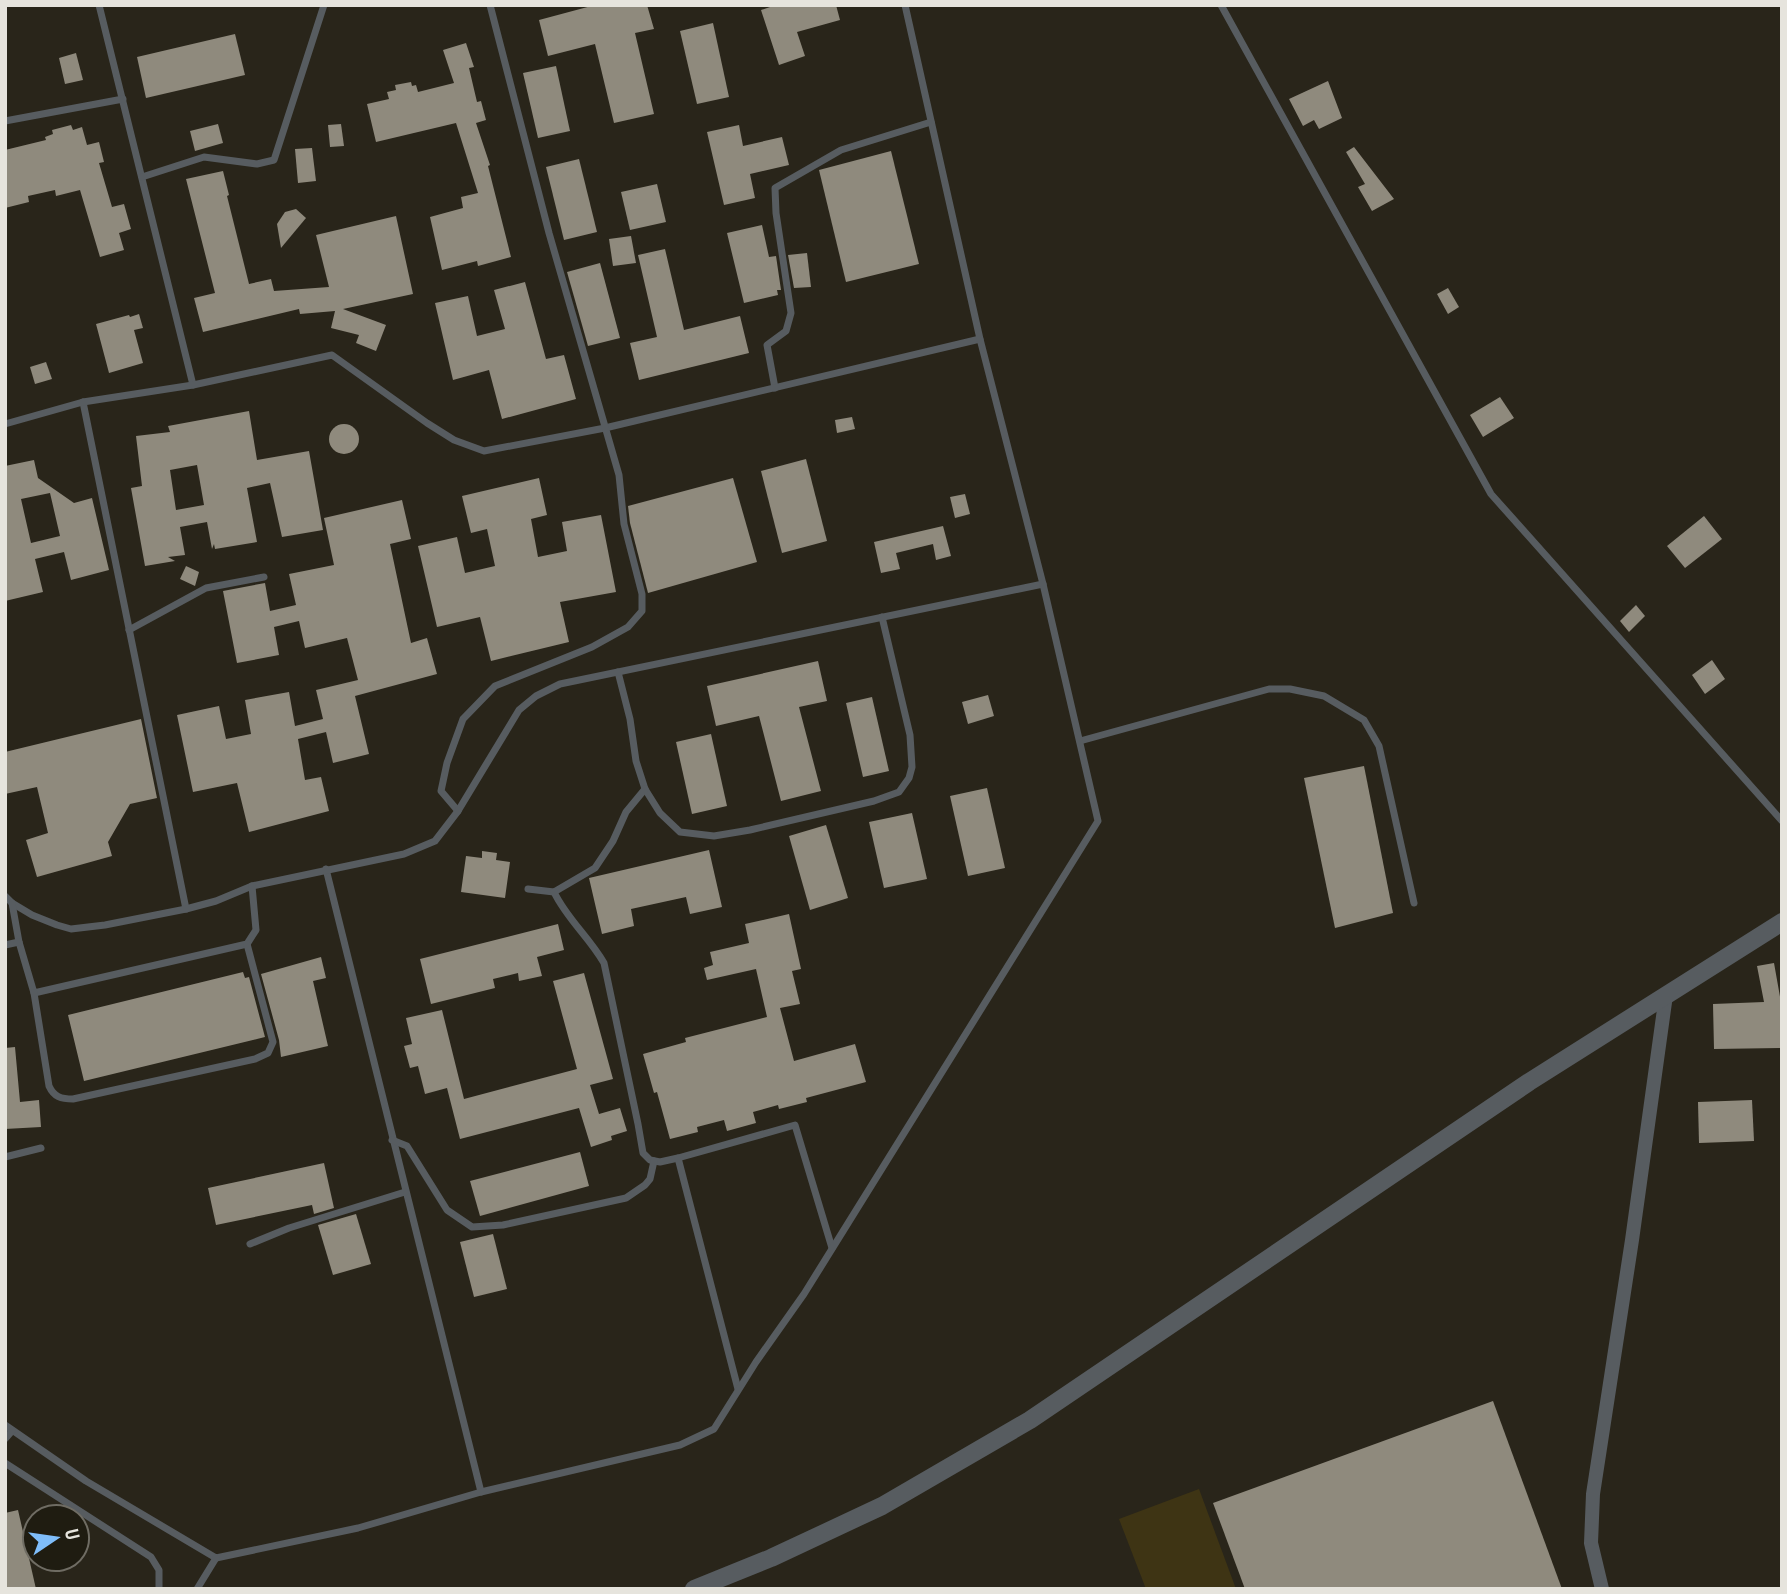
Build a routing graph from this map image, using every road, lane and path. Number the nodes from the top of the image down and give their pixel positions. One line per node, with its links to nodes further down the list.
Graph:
1 (99, 5): 6 (lane)
2 (490, 5): 15 (lane)
3 (905, 5): 8 (lane)
4 (1221, 5): 24 (lane)
5 (327, 6): 9 (lane)
6 (122, 99): 7 (lane); 9 (lane)
7 (5, 121)
8 (931, 122): 10 (lane); 12 (lane)
9 (142, 177): 11 (lane)
10 (980, 339): 12 (lane); 17 (lane)
11 (193, 385): 13 (lane); 15 (lane)
12 (775, 388): 15 (lane)
13 (83, 402): 14 (lane); 19 (lane)
14 (5, 424)
15 (605, 428): 23 (lane)
16 (264, 577): 19 (lane)
17 (1043, 584): 18 (lane); 21 (lane)
18 (882, 617): 20 (lane); 22 (lane)
19 (129, 630): 32 (lane)
20 (618, 672): 22 (lane); 23 (lane)
21 (1080, 741): 30 (lane); 46 (lane)
22 (645, 789): 28 (lane)
23 (458, 811): 25 (lane)
24 (1782, 821)
25 (326, 869): 26 (lane); 39 (lane)
26 (252, 886): 32 (lane); 35 (lane)
27 (528, 889): 28 (lane)
28 (554, 892): 43 (lane)
29 (5, 896): 31 (lane)
30 (1414, 903)
31 (12, 904): 32 (lane); 34 (lane)
32 (186, 909)
33 (1782, 922): 38 (street)
34 (19, 942): 36 (lane); 37 (lane)
35 (247, 944): 37 (lane); 37 (lane)
36 (5, 946)
37 (34, 993)
38 (1666, 995): 55 (street); 56 (street)
39 (392, 1140): 43 (lane); 44 (lane)
40 (41, 1148): 41 (lane)
41 (5, 1157)
42 (678, 1158): 43 (lane); 46 (lane); 47 (lane)
43 (654, 1161)
44 (405, 1192): 45 (lane); 51 (lane)
45 (250, 1244)
46 (832, 1248): 47 (lane)
47 (738, 1389): 51 (lane)
48 (9, 1428): 49 (lane); 52 (lane)
49 (5, 1439)
50 (5, 1463): 53 (lane)
51 (481, 1492): 52 (lane)
52 (216, 1558): 54 (lane)
53 (159, 1589)
54 (197, 1589)
55 (694, 1589)
56 (1602, 1589)

